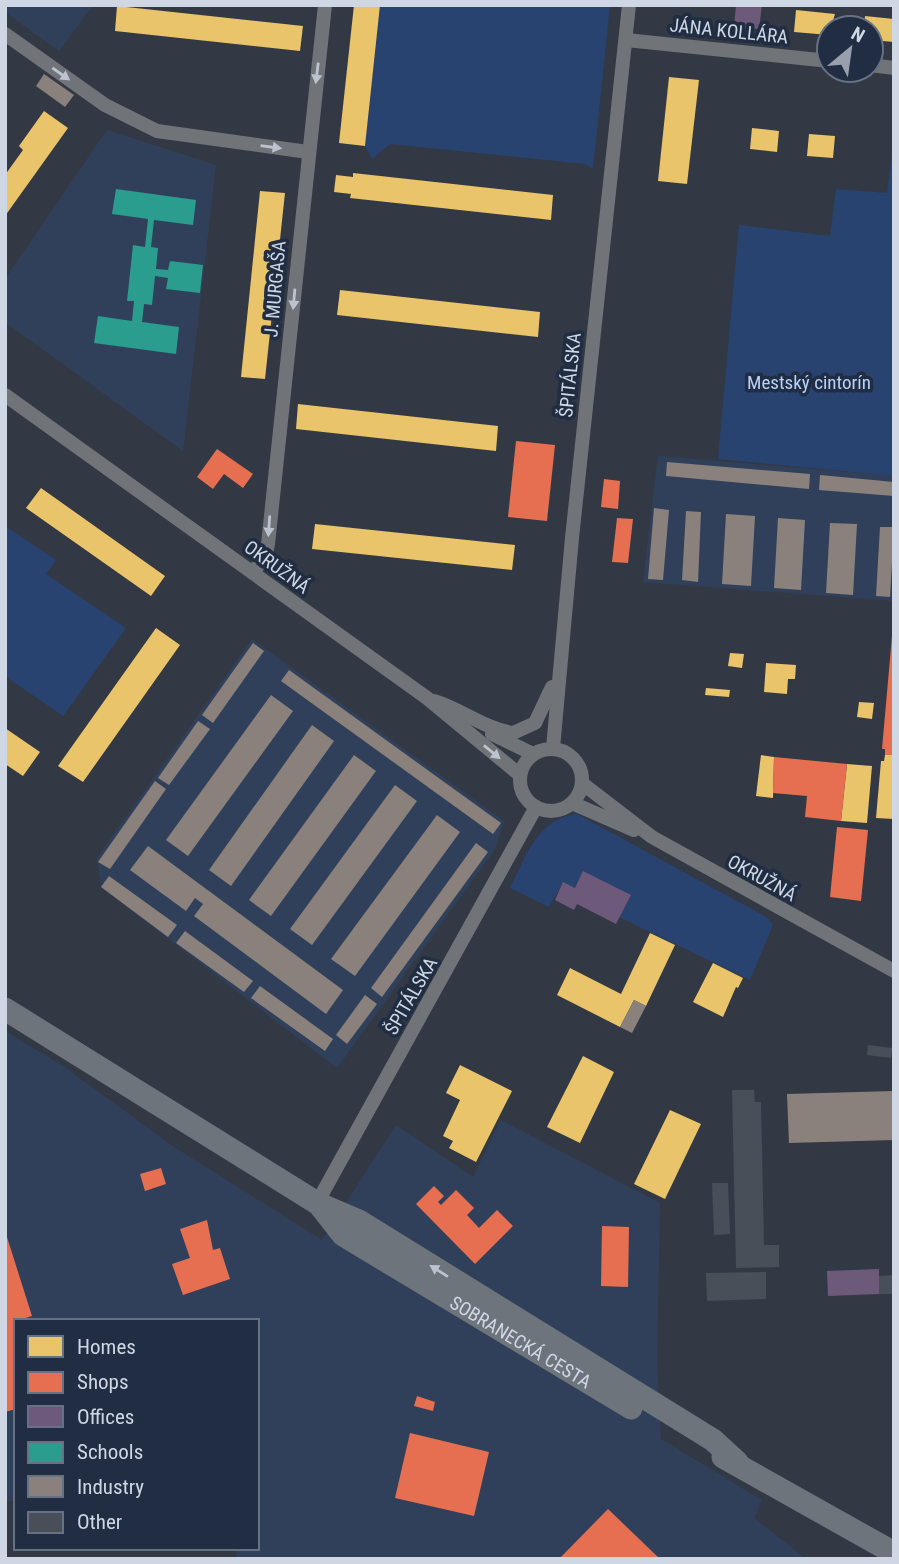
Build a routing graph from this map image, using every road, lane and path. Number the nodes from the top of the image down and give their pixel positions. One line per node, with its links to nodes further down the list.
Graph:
1 (325, 5): 6 (street, J. MURGAŠA, one-way to 6)
2 (629, 5): 4 (street, ŠPITÁLSKA)
3 (5, 34): 6 (street, one-way to 6)
4 (626, 40): 5 (street, JÁNA KOLLÁRA); 9 (street, ŠPITÁLSKA)
5 (815, 60)
6 (308, 152): 8 (street, J. MURGAŠA, one-way to 8)
7 (6, 396): 8 (street, OKRUŽNÁ)
8 (253, 573): 10 (street, OKRUŽNÁ)
9 (558, 669): 10 (street); 11 (street, ŠPITÁLSKA)
10 (426, 698): 12 (street); 13 (street, OKRUŽNÁ, one-way to 13)
11 (553, 748): 12 (street); 14 (street)
12 (533, 754): 13 (street)
13 (520, 775): 16 (street)
14 (583, 784): 15 (street); 17 (street, OKRUŽNÁ)
15 (572, 803): 16 (street); 17 (street)
16 (536, 807): 20 (street, ŠPITÁLSKA)
17 (652, 837): 18 (street, OKRUŽNÁ)
18 (894, 971)
19 (5, 1009): 20 (main road, SOBRANECKÁ CESTA)
20 (317, 1203): 21 (main road, SOBRANECKÁ CESTA)
21 (894, 1553)

